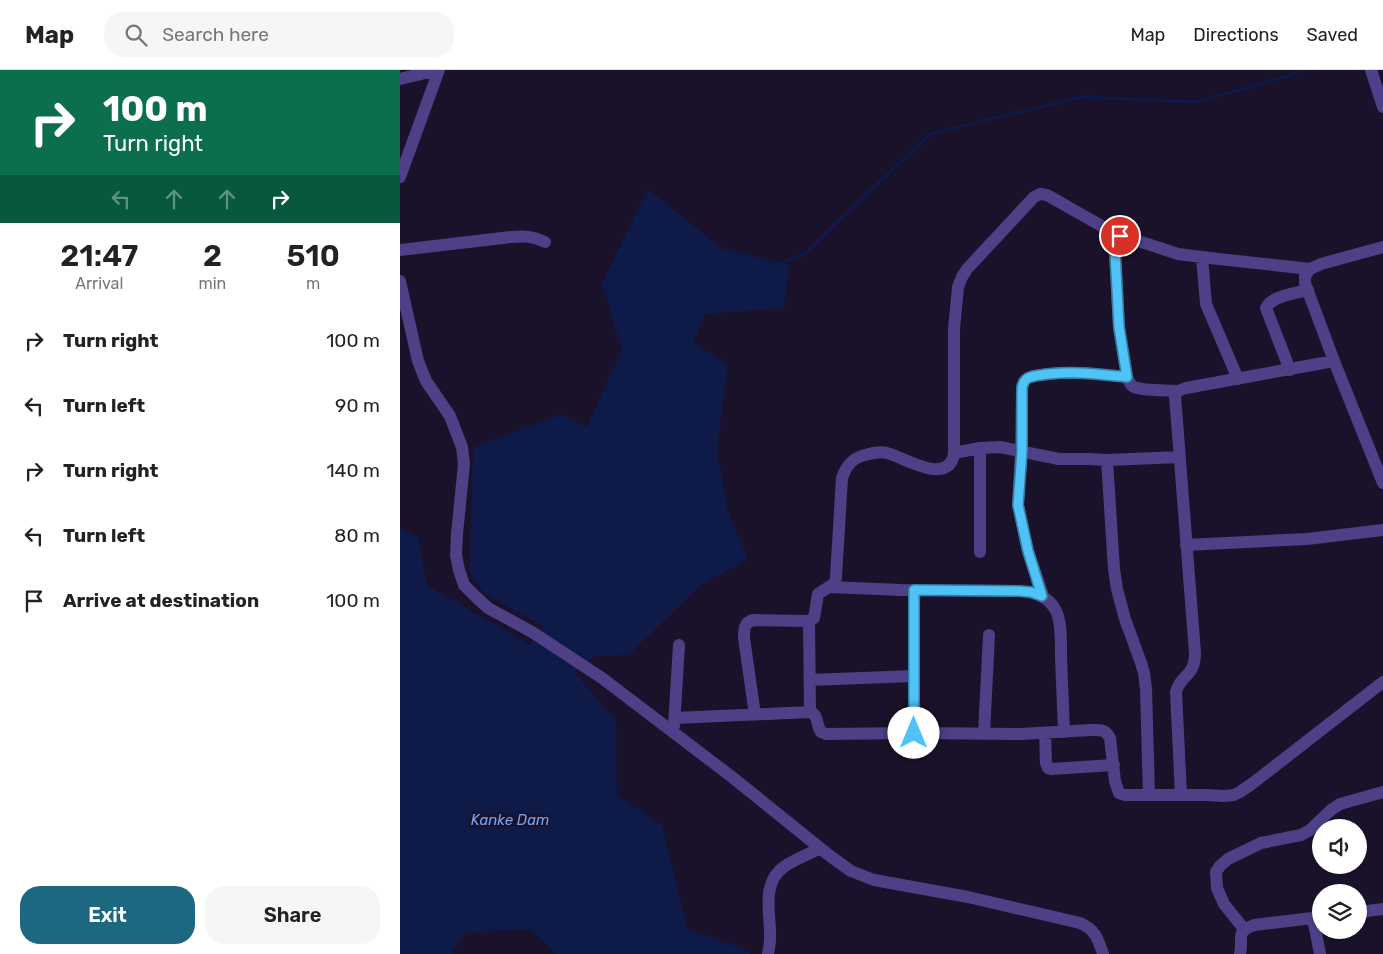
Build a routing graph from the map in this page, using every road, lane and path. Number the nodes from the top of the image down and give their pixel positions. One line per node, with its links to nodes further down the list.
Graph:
1 (438, 70): 3 (street); 5 (street)
2 (1372, 70): 4 (street)
3 (400, 79)
4 (1383, 107)
5 (400, 177)
6 (1114, 233): 10 (street); 16 (street); 21 (street)
7 (544, 242): 9 (street)
8 (1383, 247): 11 (street)
9 (400, 250)
10 (1202, 257): 11 (street); 17 (street)
11 (1310, 269): 13 (street)
12 (400, 281): 41 (street)
13 (1308, 290): 14 (street); 15 (street)
14 (1334, 361): 15 (street); 24 (street)
15 (1290, 370): 17 (street)
16 (1127, 377): 18 (street); 20 (street)
17 (1238, 379): 18 (street)
18 (1178, 391): 22 (street)
19 (980, 448): 20 (street); 21 (street); 27 (street)
20 (1022, 451): 23 (street); 30 (street)
21 (954, 453): 28 (street)
22 (1180, 457): 23 (street); 26 (street)
23 (1107, 460): 47 (street)
24 (1383, 483)
25 (1383, 530): 26 (street)
26 (1186, 545): 48 (street)
27 (980, 552)
28 (830, 587): 29 (street); 31 (street)
29 (914, 590): 30 (street); 34 (street)
30 (1042, 596): 40 (street)
31 (809, 621): 35 (street); 38 (street)
32 (989, 635): 44 (street)
33 (679, 645): 39 (street)
34 (914, 676): 35 (street); 42 (street)
35 (810, 680): 37 (street)
36 (1383, 682): 48 (street)
37 (810, 712): 38 (street); 42 (street)
38 (755, 715): 39 (street)
39 (675, 718): 41 (street)
40 (1064, 732): 43 (street); 45 (street)
41 (674, 733): 49 (street)
42 (914, 733): 44 (street)
43 (1045, 733): 44 (street); 45 (street)
44 (984, 734)
45 (1114, 766): 47 (street)
46 (1383, 792): 53 (street)
47 (1149, 795): 48 (street)
48 (1181, 795)
49 (820, 848): 56 (street); 57 (street)
50 (1383, 909): 51 (street)
51 (1367, 911)
52 (1312, 918): 53 (street)
53 (1244, 929): 55 (street)
54 (1319, 939): 58 (street)
55 (1241, 953)
56 (768, 954)
57 (1103, 954)
58 (1320, 954)

